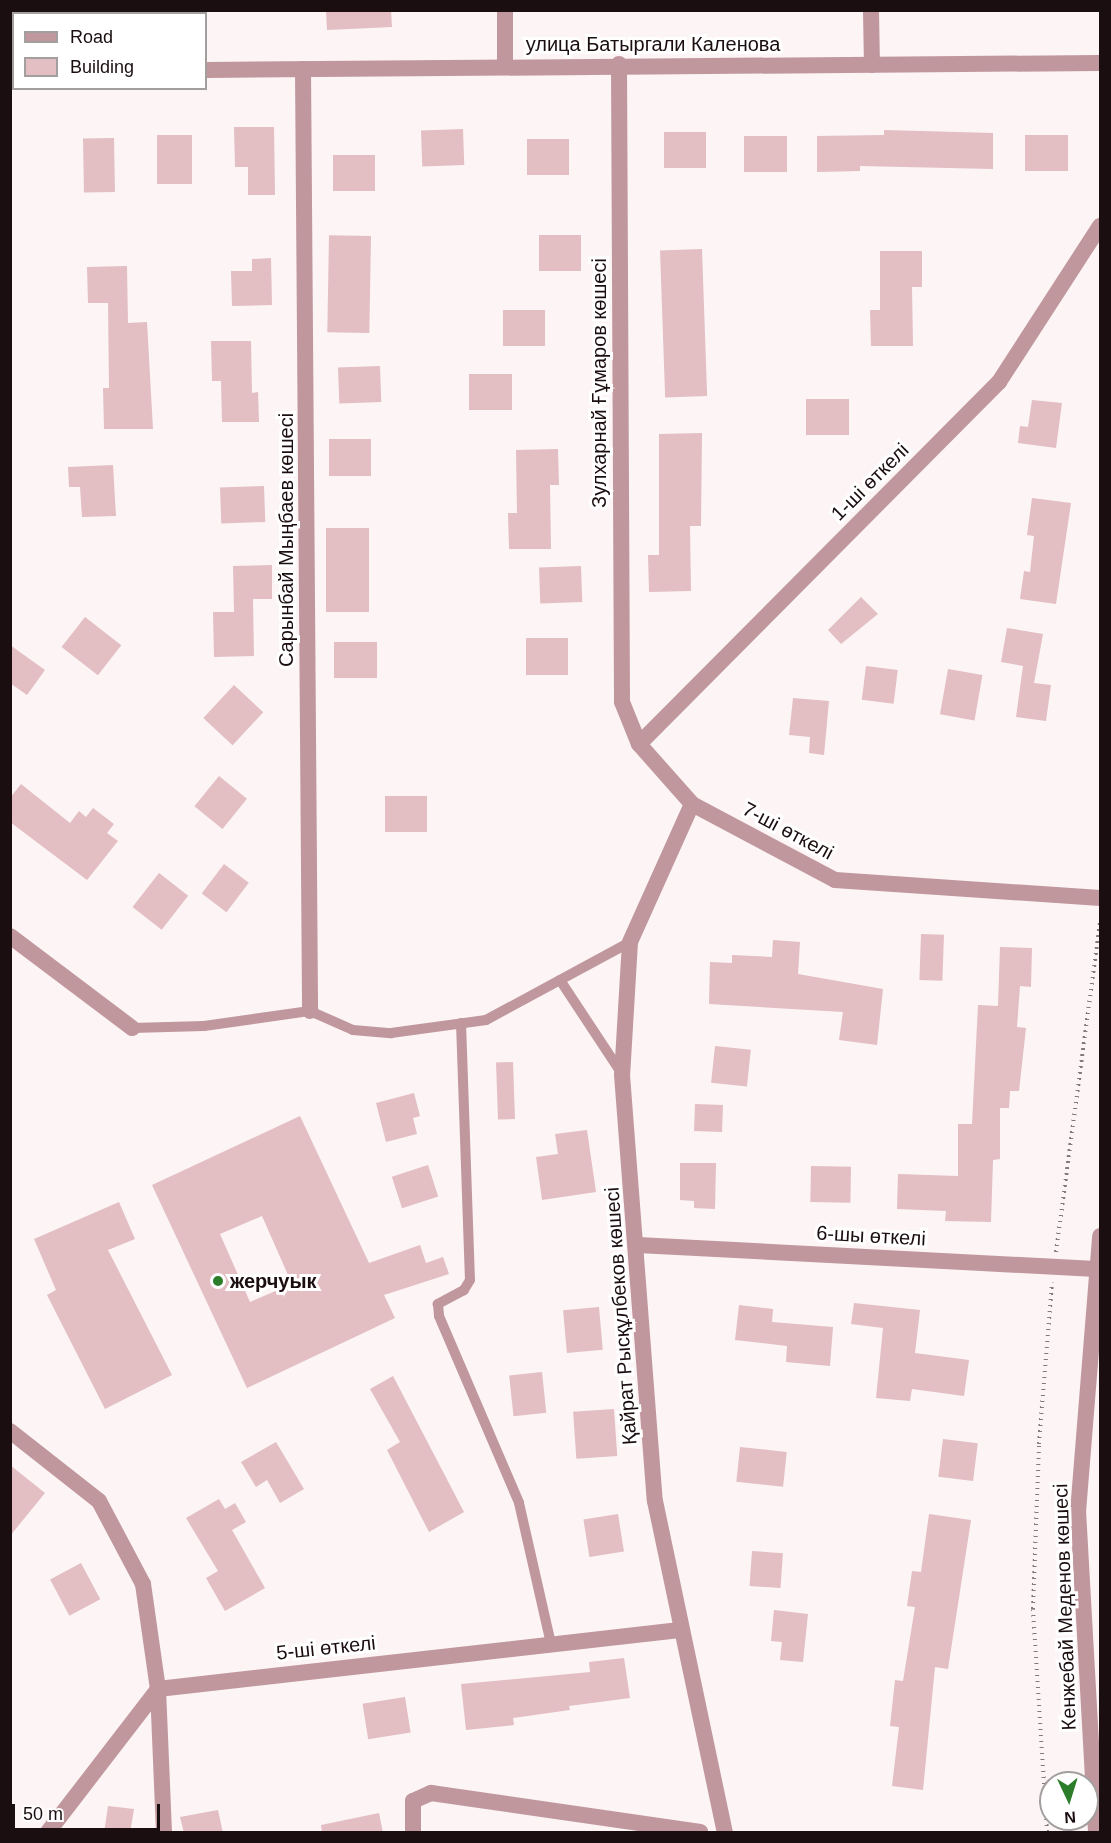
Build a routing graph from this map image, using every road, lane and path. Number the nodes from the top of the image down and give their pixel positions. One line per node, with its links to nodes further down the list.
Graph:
1 (506, 10): 6 (street)
2 (871, 10): 5 (street)
3 (1101, 63): 5 (street, улица Батыргали Каленова)
4 (620, 64): 5 (street, улица Батыргали Каленова); 6 (street, улица Батыргали Каленова); 10 (street, Зулхарнай Ғұмаров көшесі)
5 (872, 65)
6 (505, 66): 7 (street, улица Батыргали Каленова)
7 (303, 69): 8 (street, улица Батыргали Каленова); 18 (street, Сарынбай Мыңбаев көшесі)
8 (207, 70)
9 (1101, 226): 11 (street, 1-ші өткелі)
10 (622, 702): 11 (street, 7-ші өткелі)
11 (639, 744): 12 (street, 7-ші өткелі)
12 (692, 804): 13 (street, 7-ші өткелі); 16 (street, Қайрат Рысқұлбеков көшесі)
13 (1101, 898)
14 (1101, 922): 24 (path)
15 (10, 936): 20 (street)
16 (630, 942): 17 (lane); 21 (street, Қайрат Рысқұлбеков көшесі)
17 (560, 980): 19 (lane); 21 (lane)
18 (310, 1011): 19 (lane); 20 (lane)
19 (461, 1023): 28 (lane)
20 (132, 1028)
21 (622, 1075): 23 (street, Қайрат Рысқұлбеков көшесі)
22 (1101, 1236): 25 (street, Кенжебай Меденов көшесі)
23 (638, 1245): 24 (street, 6-шы өткелі); 27 (street, Қайрат Рысқұлбеков көшесі)
24 (1054, 1266): 25 (street, 6-шы өткелі); 35 (path)
25 (1098, 1269): 36 (street, Кенжебай Меденов көшесі)
26 (10, 1431): 29 (street)
27 (680, 1630): 28 (street, 5-ші өткелі); 34 (street, Қайрат Рысқұлбеков көшесі)
28 (551, 1644): 29 (street, 5-ші өткелі)
29 (158, 1689): 30 (street); 31 (street)
30 (48, 1833)
31 (164, 1833)
32 (413, 1833): 33 (street)
33 (700, 1833)
34 (725, 1833)
35 (1047, 1833)
36 (1096, 1833)

